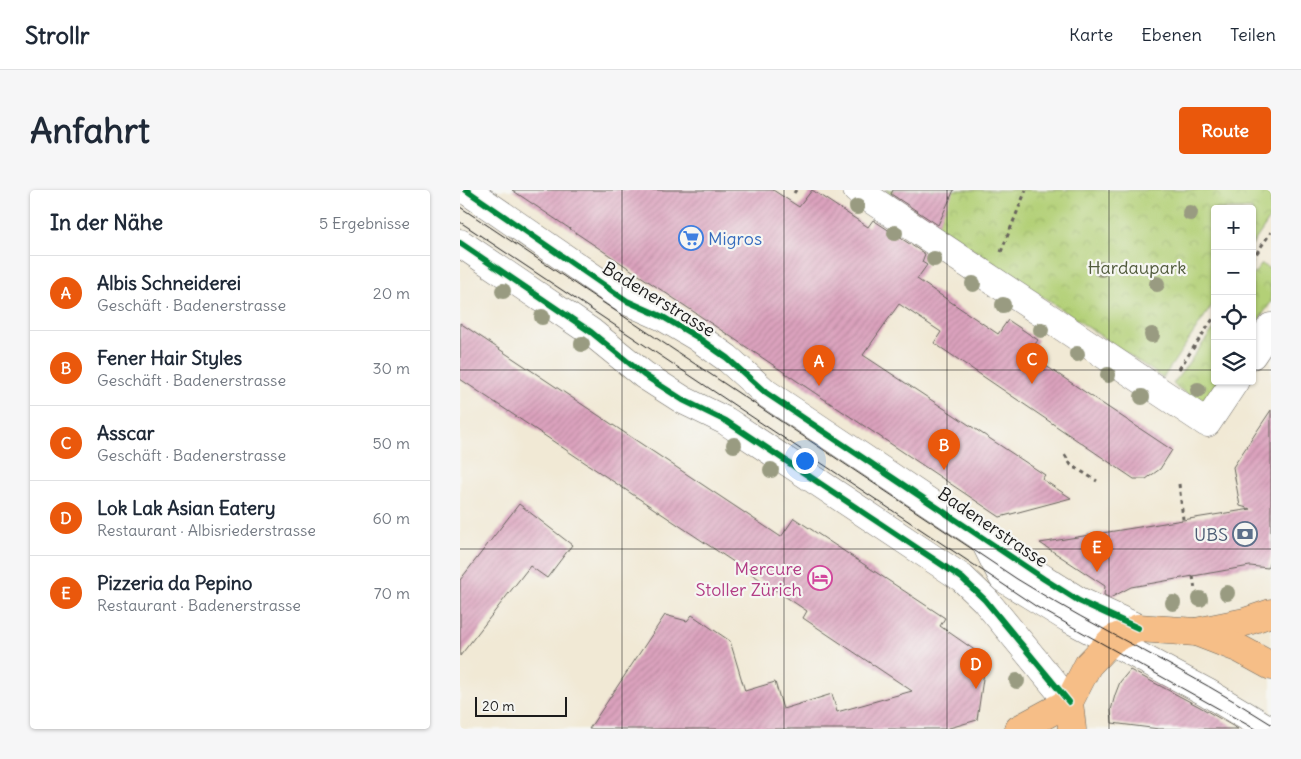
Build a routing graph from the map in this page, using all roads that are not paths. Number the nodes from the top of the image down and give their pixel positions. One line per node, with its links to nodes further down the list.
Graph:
1 (466, 190): 7 (street, Badenerstrasse)
2 (857, 190): 6 (street)
3 (460, 243): 8 (street)
4 (1271, 327): 5 (street)
5 (1256, 349)
6 (1232, 385)
7 (983, 539): 9 (street); 11 (street, Badenerstrasse)
8 (962, 578): 9 (street); 15 (street)
9 (1004, 578): 13 (street)
10 (1271, 614): 12 (main road)
11 (1138, 628): 12 (main road); 13 (main road)
12 (1196, 632): 14 (main road)
13 (1110, 641): 15 (main road); 18 (street)
14 (1271, 666)
15 (1068, 702): 16 (main road); 17 (main road)
16 (1019, 729)
17 (1072, 729)
18 (1268, 729)

